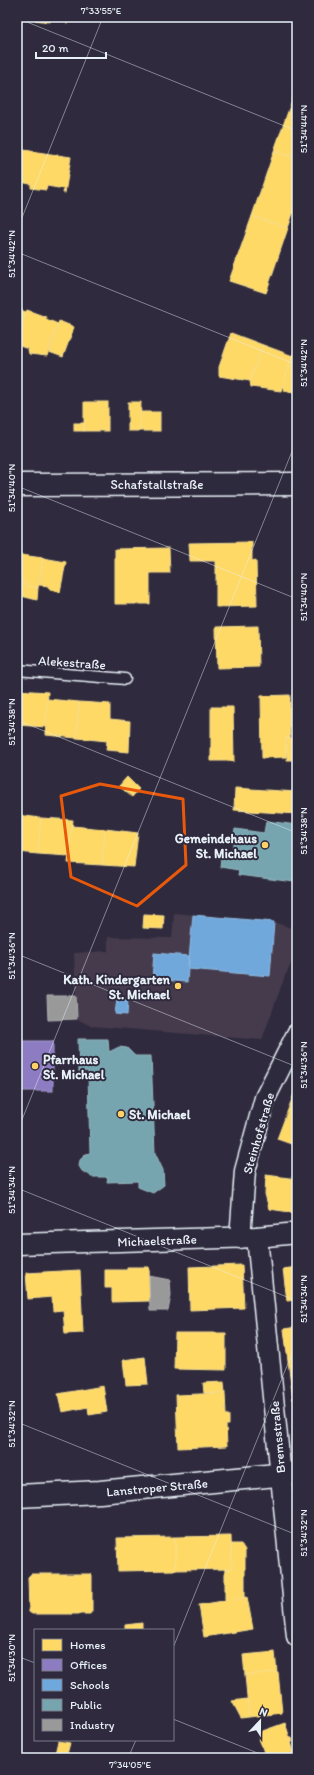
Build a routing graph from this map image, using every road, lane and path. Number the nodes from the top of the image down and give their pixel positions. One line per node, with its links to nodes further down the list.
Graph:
1 (297, 484): 2 (street, Schafstallstraße)
2 (17, 485)
3 (17, 670): 4 (lane, Alekestraße)
4 (125, 679)
5 (297, 1034): 7 (street, Steinhofstraße)
6 (297, 1234): 7 (street, Michaelstraße)
7 (249, 1238): 8 (street, Michaelstraße); 9 (street, Bremsstraße)
8 (17, 1244)
9 (289, 1474): 10 (street, Lanstroper Straße); 11 (street, Bremsstraße)
10 (17, 1496)
11 (297, 1636)

